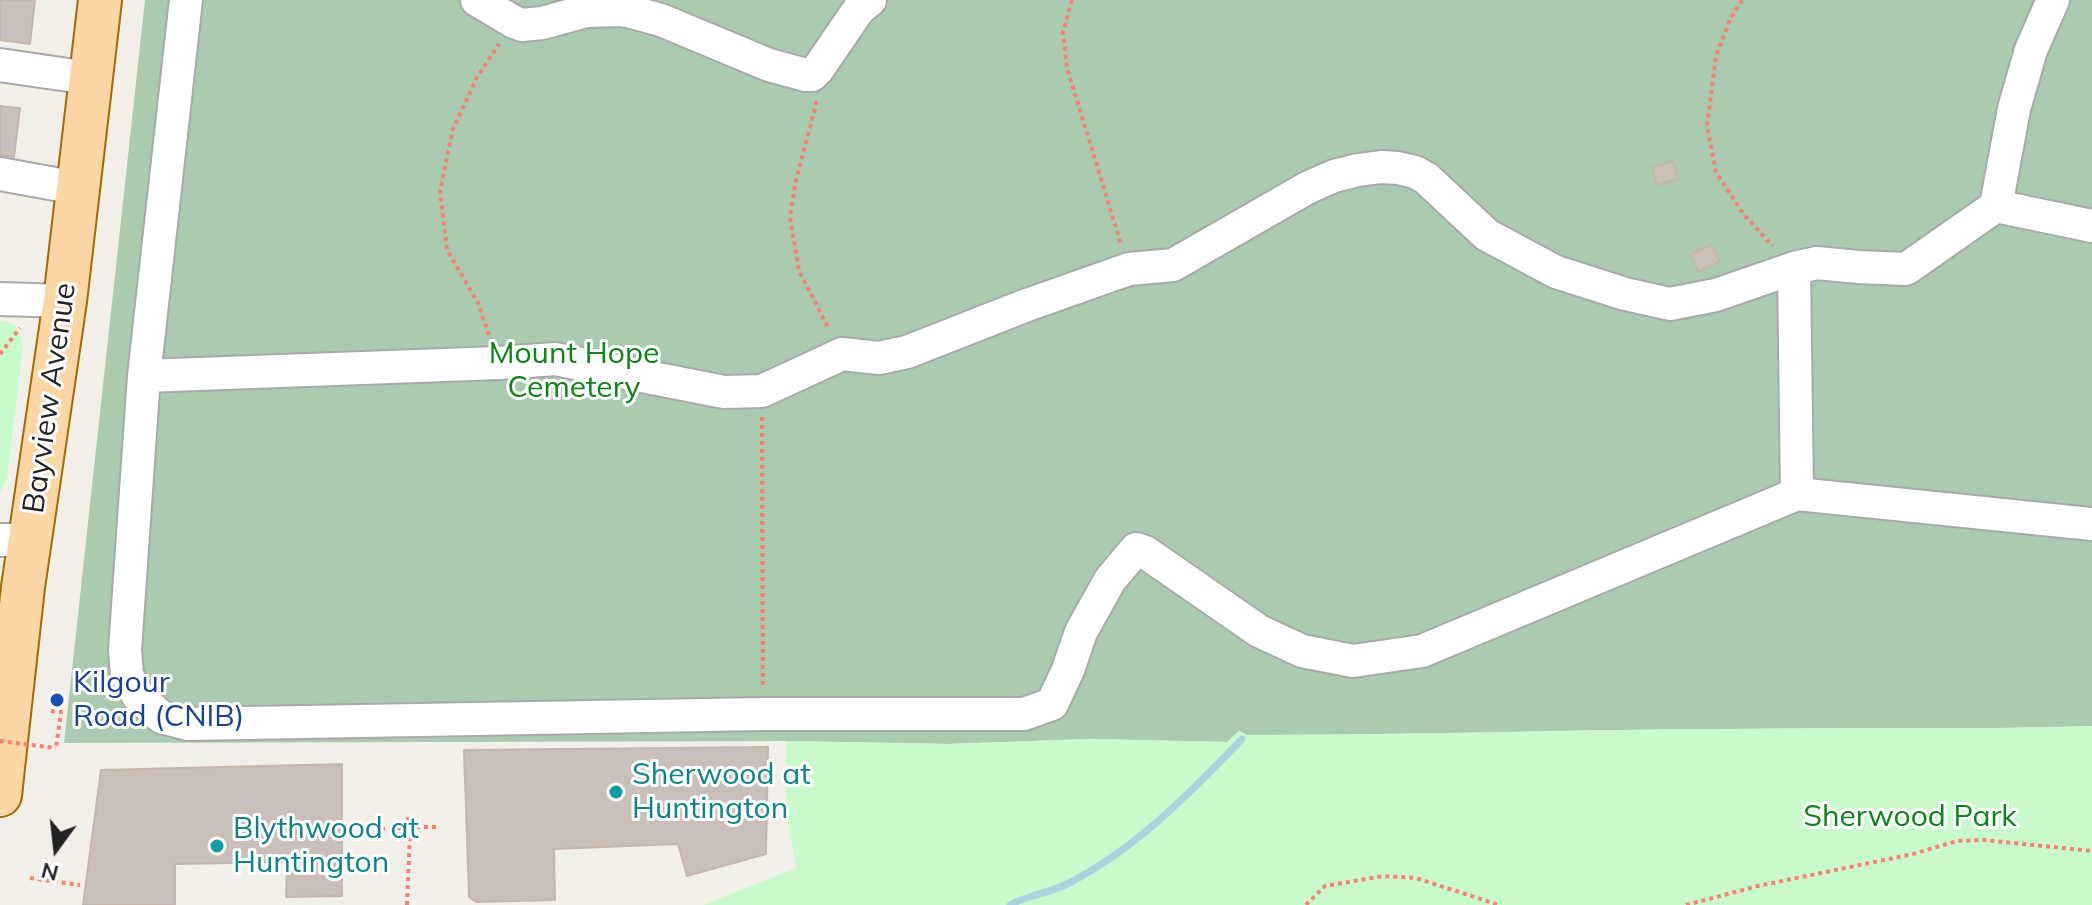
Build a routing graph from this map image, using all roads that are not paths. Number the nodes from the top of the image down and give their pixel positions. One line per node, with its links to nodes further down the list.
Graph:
1 (100, 0): 7 (main road, Bayview Avenue)
2 (186, 0): 15 (street)
3 (477, 0): 4 (street)
4 (870, 0)
5 (2053, 0): 10 (street)
6 (0, 65): 7 (street)
7 (89, 78): 9 (main road, Bayview Avenue)
8 (0, 174): 9 (street)
9 (77, 188): 14 (main road, Bayview Avenue)
10 (1996, 206): 11 (street); 12 (street)
11 (2092, 226)
12 (1794, 268): 15 (street); 16 (street)
13 (0, 299): 14 (street)
14 (65, 301): 18 (main road, Bayview Avenue)
15 (144, 376): 16 (street)
16 (1797, 494): 17 (street)
17 (2092, 524)
18 (15, 540): 19 (main road, Bayview Avenue)
19 (0, 795)

